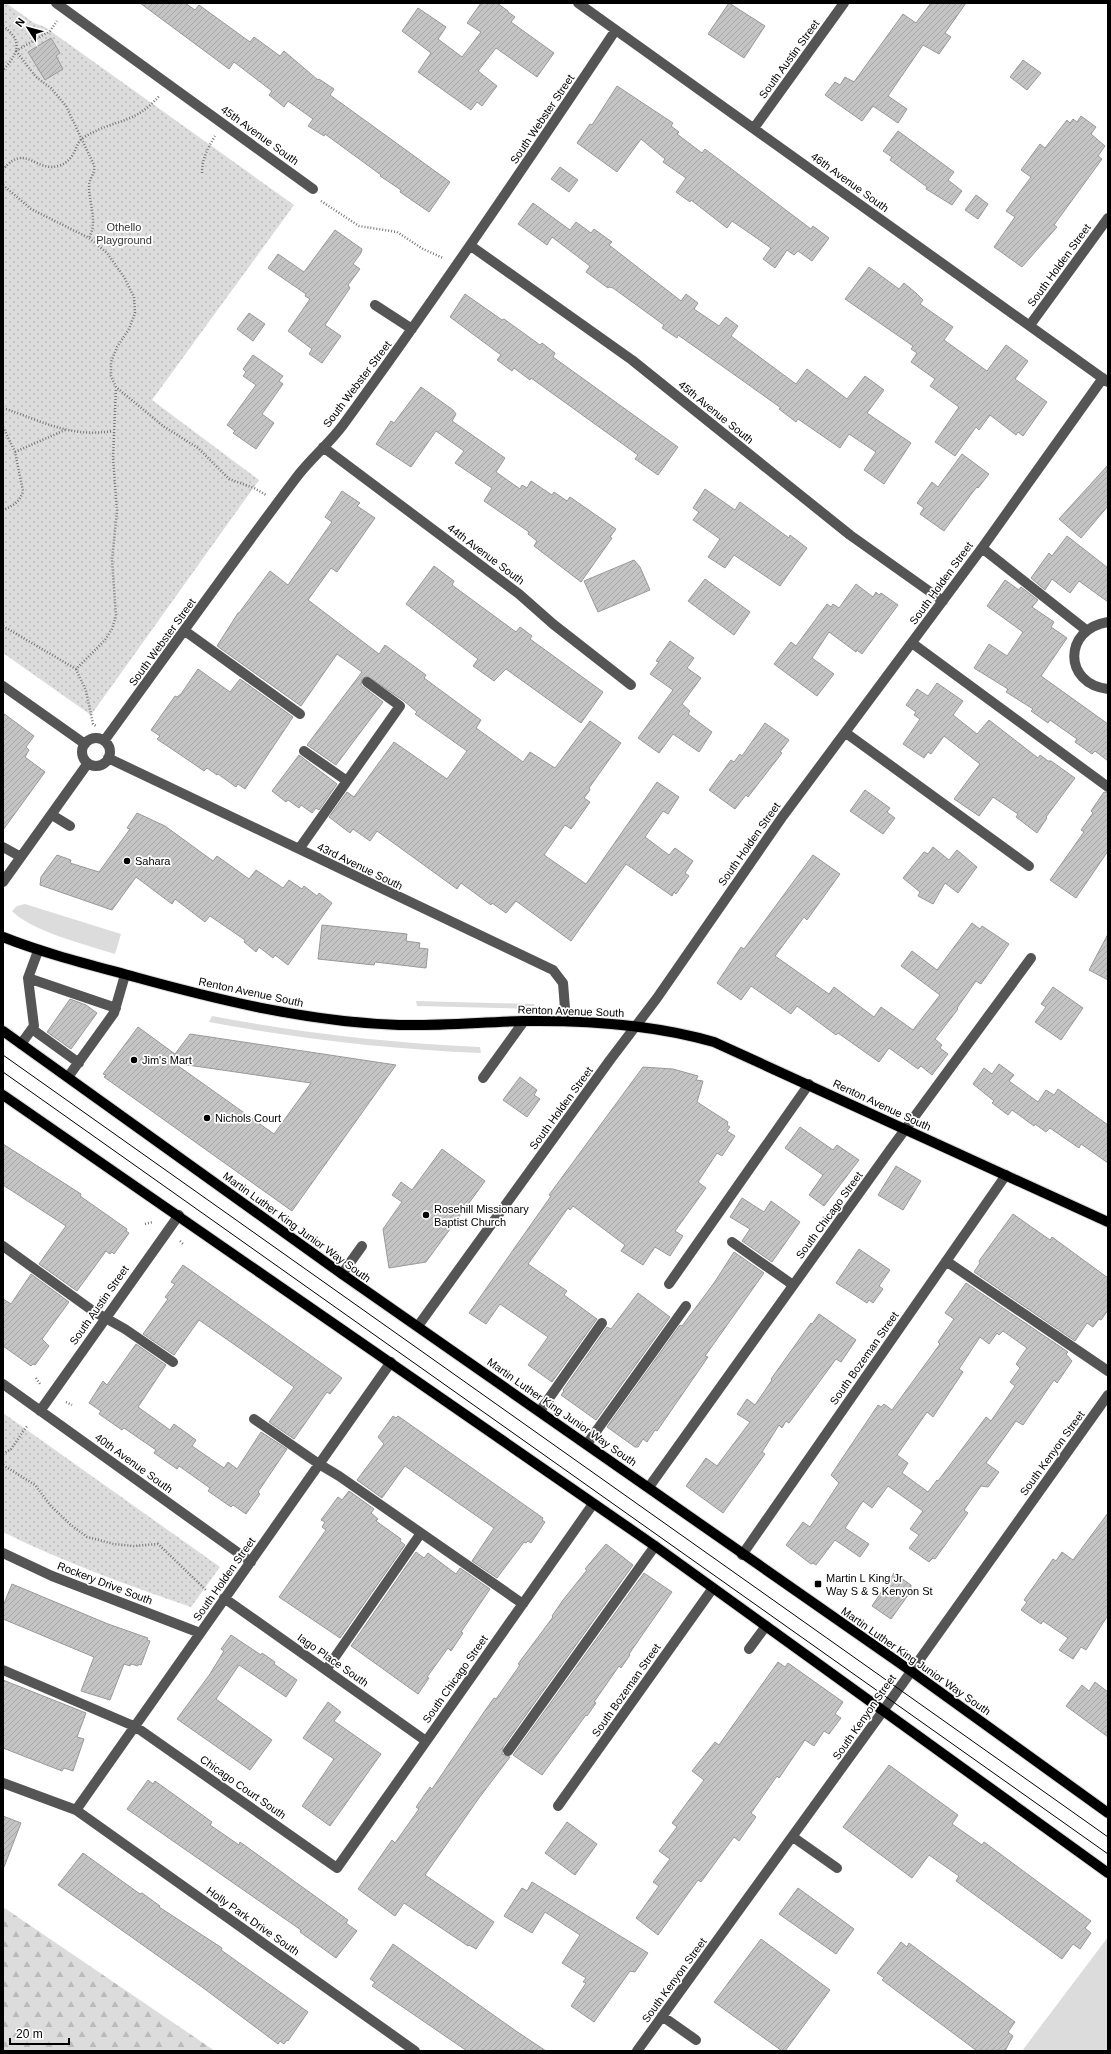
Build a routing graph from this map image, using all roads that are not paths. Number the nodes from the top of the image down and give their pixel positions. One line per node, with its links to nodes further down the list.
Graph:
1 (56, 3): 6 (street, 45th Avenue South)
2 (578, 3): 4 (street, 46th Avenue South)
3 (844, 3): 5 (street, South Austin Street)
4 (615, 31): 5 (street, 46th Avenue South); 8 (street, South Webster Street)
5 (754, 128): 10 (street, 46th Avenue South)
6 (313, 189)
7 (1108, 218): 10 (street, South Holden Street)
8 (471, 246): 11 (street, South Webster Street); 15 (street, 45th Avenue South)
9 (375, 305): 11 (street)
10 (1030, 326): 12 (street, 46th Avenue South)
11 (412, 329): 13 (street, South Webster Street)
12 (1105, 380): 14 (street, South Holden Street)
13 (323, 448): 18 (street, South Webster Street); 21 (street, 44th Avenue South)
14 (982, 548): 15 (street, South Holden Street); 17 (street)
15 (943, 601): 19 (street, South Holden Street)
16 (1108, 622): 17 (street)
17 (1086, 630): 23 (street)
18 (185, 631): 24 (street); 26 (street, South Webster Street)
19 (912, 643): 25 (street, South Holden Street); 32 (street)
20 (367, 682): 31 (street)
21 (631, 685)
22 (3, 686): 27 (street)
23 (1108, 690)
24 (300, 714)
25 (846, 733): 38 (street); 48 (street, South Holden Street)
26 (107, 738): 27 (street); 29 (street)
27 (85, 744): 30 (street)
28 (304, 751): 31 (street)
29 (108, 758): 30 (street); 36 (street, 43rd Avenue South)
30 (88, 763): 33 (street)
31 (347, 782): 36 (street)
32 (1108, 787)
33 (52, 814): 34 (street); 37 (street)
34 (70, 826)
35 (3, 847): 37 (street)
36 (298, 849): 47 (street, 43rd Avenue South)
37 (21, 857): 39 (street)
38 (1029, 866)
39 (3, 882)
40 (3, 937): 41 (main road, Renton Avenue South)
41 (38, 951): 43 (main road, Renton Avenue South); 44 (street)
42 (1031, 958): 57 (street, South Chicago Street)
43 (125, 975): 45 (street); 46 (main road, Renton Avenue South)
44 (28, 978): 45 (street); 49 (street)
45 (116, 1008): 52 (street)
46 (524, 1021): 47 (main road, Renton Avenue South); 54 (street)
47 (566, 1022): 48 (main road, Renton Avenue South)
48 (636, 1025): 55 (main road, Renton Avenue South); 71 (street, South Holden Street)
49 (32, 1029): 51 (street); 52 (street)
50 (3, 1031): 51 (main road, Martin Luther King Junior Way South)
51 (21, 1044): 53 (main road, Martin Luther King Junior Way South)
52 (79, 1063): 53 (street)
53 (68, 1077): 65 (main road, Martin Luther King Junior Way South)
54 (483, 1078)
55 (809, 1084): 57 (main road, Renton Avenue South); 66 (street)
56 (3, 1095): 59 (main road)
57 (905, 1129): 58 (main road, Renton Avenue South); 67 (street, South Chicago Street)
58 (1006, 1175): 60 (main road, Renton Avenue South); 64 (street, South Bozeman Street)
59 (179, 1215): 69 (street, South Austin Street); 73 (main road)
60 (1108, 1222)
61 (732, 1242): 67 (street)
62 (3, 1246): 69 (street)
63 (362, 1246): 65 (street)
64 (946, 1261): 74 (street); 87 (street, South Bozeman Street)
65 (342, 1274): 71 (main road, Martin Luther King Junior Way South)
66 (670, 1284)
67 (794, 1285): 82 (street, South Chicago Street)
68 (686, 1306): 80 (street)
69 (104, 1318): 72 (street); 77 (street, South Austin Street)
70 (602, 1323): 78 (street)
71 (418, 1326): 78 (main road, Martin Luther King Junior Way South)
72 (173, 1362)
73 (390, 1362): 81 (street, South Holden Street); 83 (main road)
74 (1108, 1371)
75 (3, 1384): 77 (street, 40th Avenue South)
76 (1108, 1395): 97 (street, South Kenyon Street)
77 (40, 1411): 88 (street, 40th Avenue South)
78 (540, 1411): 80 (main road, Martin Luther King Junior Way South)
79 (254, 1419): 81 (street)
80 (587, 1444): 82 (main road, Martin Luther King Junior Way South)
81 (319, 1464): 84 (street); 88 (street, South Holden Street)
82 (649, 1487): 87 (main road, Martin Luther King Junior Way South)
83 (593, 1504): 85 (main road); 91 (street, South Chicago Street)
84 (421, 1533): 91 (street); 96 (street)
85 (655, 1546): 89 (main road); 101 (street)
86 (3, 1553): 93 (street, Rockery Drive South)
87 (742, 1555): 97 (main road, Martin Luther King Junior Way South)
88 (251, 1562): 90 (street, South Holden Street)
89 (713, 1588): 92 (main road); 103 (street, South Bozeman Street)
90 (224, 1598): 93 (street, South Holden Street); 96 (street, Iago Place South)
91 (523, 1604): 100 (street, South Chicago Street)
92 (766, 1626): 94 (street); 98 (main road)
93 (200, 1633): 99 (street, South Holden Street)
94 (749, 1650)
95 (3, 1670): 99 (street, Chicago Court South)
96 (326, 1670): 100 (street, Iago Place South)
97 (911, 1671): 98 (street, South Kenyon Street); 105 (main road, Martin Luther King Junior Way South)
98 (883, 1711): 106 (street, South Kenyon Street); 109 (main road)
99 (136, 1727): 104 (street, South Holden Street); 107 (street, Chicago Court South)
100 (426, 1741): 107 (street, South Chicago Street)
101 (508, 1751)
102 (3, 1783): 104 (street, Holly Park Drive South)
103 (558, 1806)
104 (76, 1810): 112 (street, Holly Park Drive South)
105 (1108, 1813)
106 (793, 1836): 108 (street); 110 (street, South Kenyon Street)
107 (337, 1868)
108 (836, 1868)
109 (1108, 1873)
110 (662, 2016): 111 (street); 113 (street, South Kenyon Street)
111 (696, 2040)
112 (415, 2051)
113 (636, 2051)

